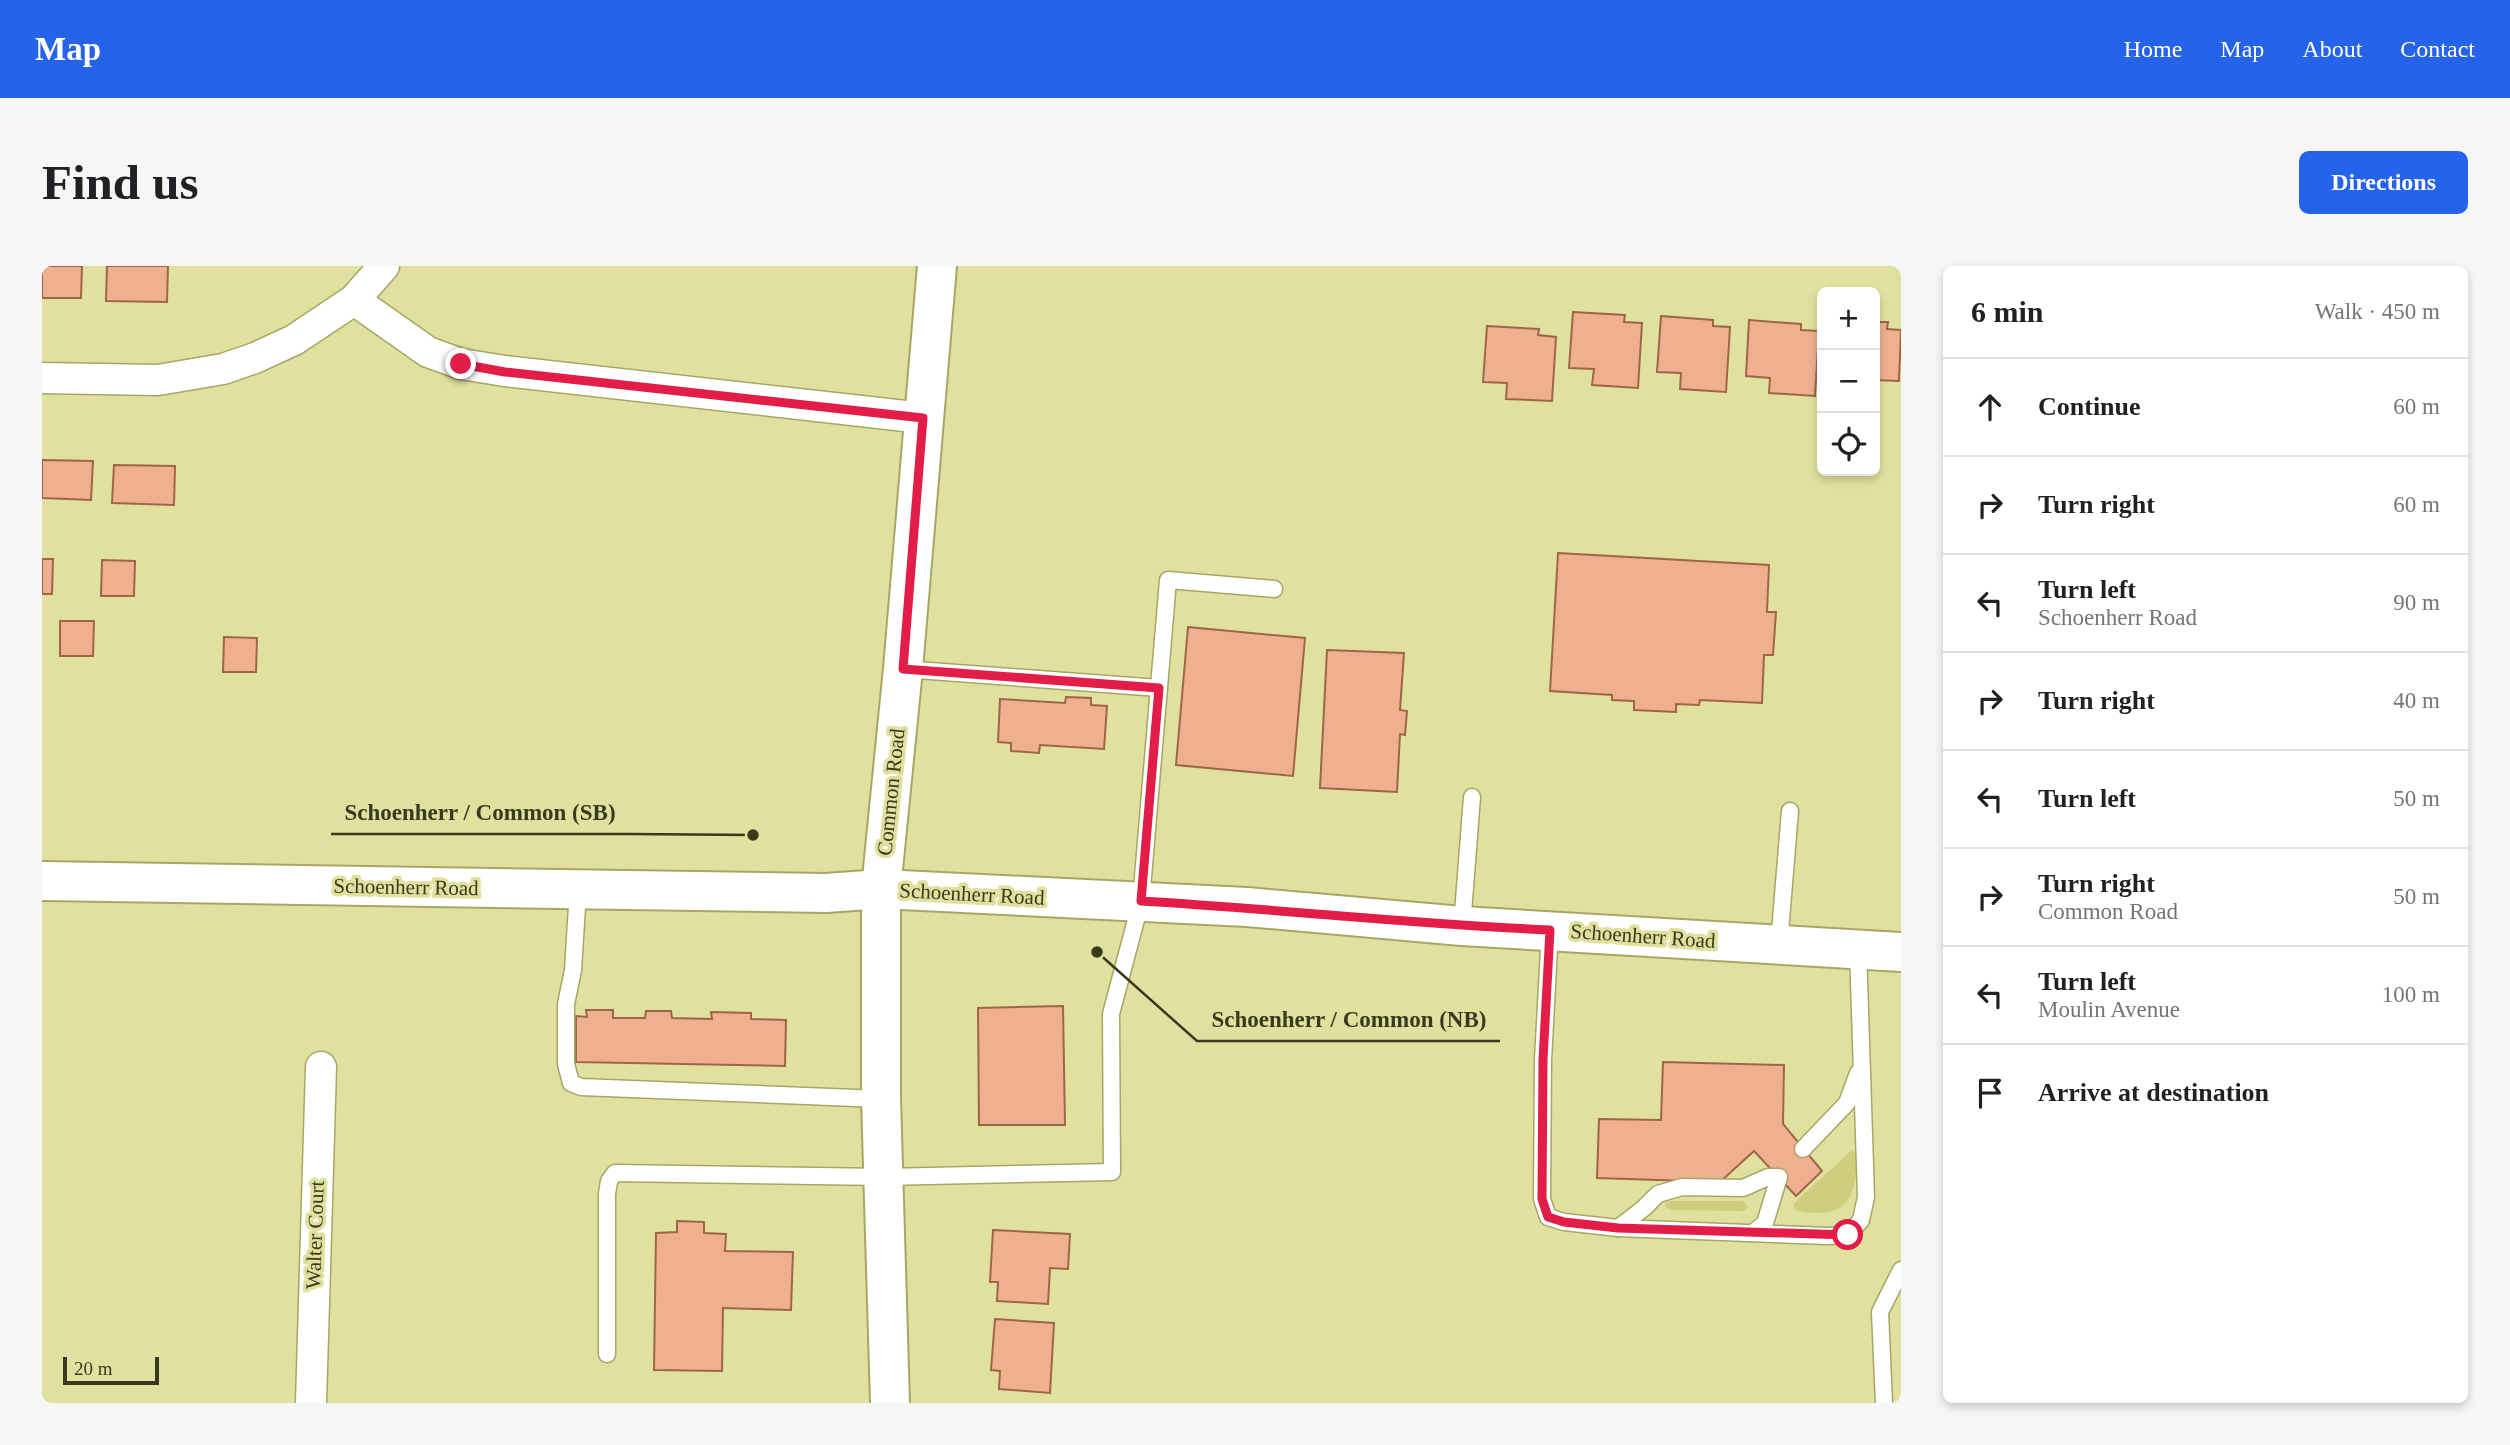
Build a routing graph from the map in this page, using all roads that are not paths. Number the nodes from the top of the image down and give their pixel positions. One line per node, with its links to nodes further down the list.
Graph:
1 (384, 266): 3 (street)
2 (937, 266): 5 (main road, Common Road)
3 (355, 300): 4 (street); 5 (street)
4 (42, 378)
5 (923, 418): 7 (main road, Common Road)
6 (1274, 589): 8 (lane)
7 (903, 669): 8 (lane); 12 (main road, Common Road)
8 (1159, 688): 14 (lane)
9 (1472, 797): 15 (lane)
10 (1790, 811): 17 (lane)
11 (42, 881): 13 (main road, Schoenherr Road)
12 (881, 889): 13 (main road, Schoenherr Road); 14 (main road, Schoenherr Road); 22 (main road, Common Road)
13 (578, 890): 22 (lane)
14 (1141, 901): 15 (main road, Schoenherr Road); 24 (lane)
15 (1462, 926): 16 (main road, Schoenherr Road)
16 (1550, 930): 17 (main road, Schoenherr Road); 25 (lane)
17 (1779, 944): 18 (main road, Schoenherr Road)
18 (1858, 949): 19 (main road, Schoenherr Road); 20 (lane)
19 (1901, 952)
20 (1862, 1063): 23 (lane); 26 (lane)
21 (321, 1067): 29 (street, Walter Court)
22 (881, 1099): 24 (main road, Common Road)
23 (1803, 1149)
24 (885, 1177): 28 (lane); 30 (main road, Common Road)
25 (1618, 1228): 26 (lane); 26 (lane)
26 (1753, 1233)
27 (1901, 1270): 31 (lane)
28 (607, 1354)
29 (311, 1403)
30 (890, 1403)
31 (1884, 1403)

